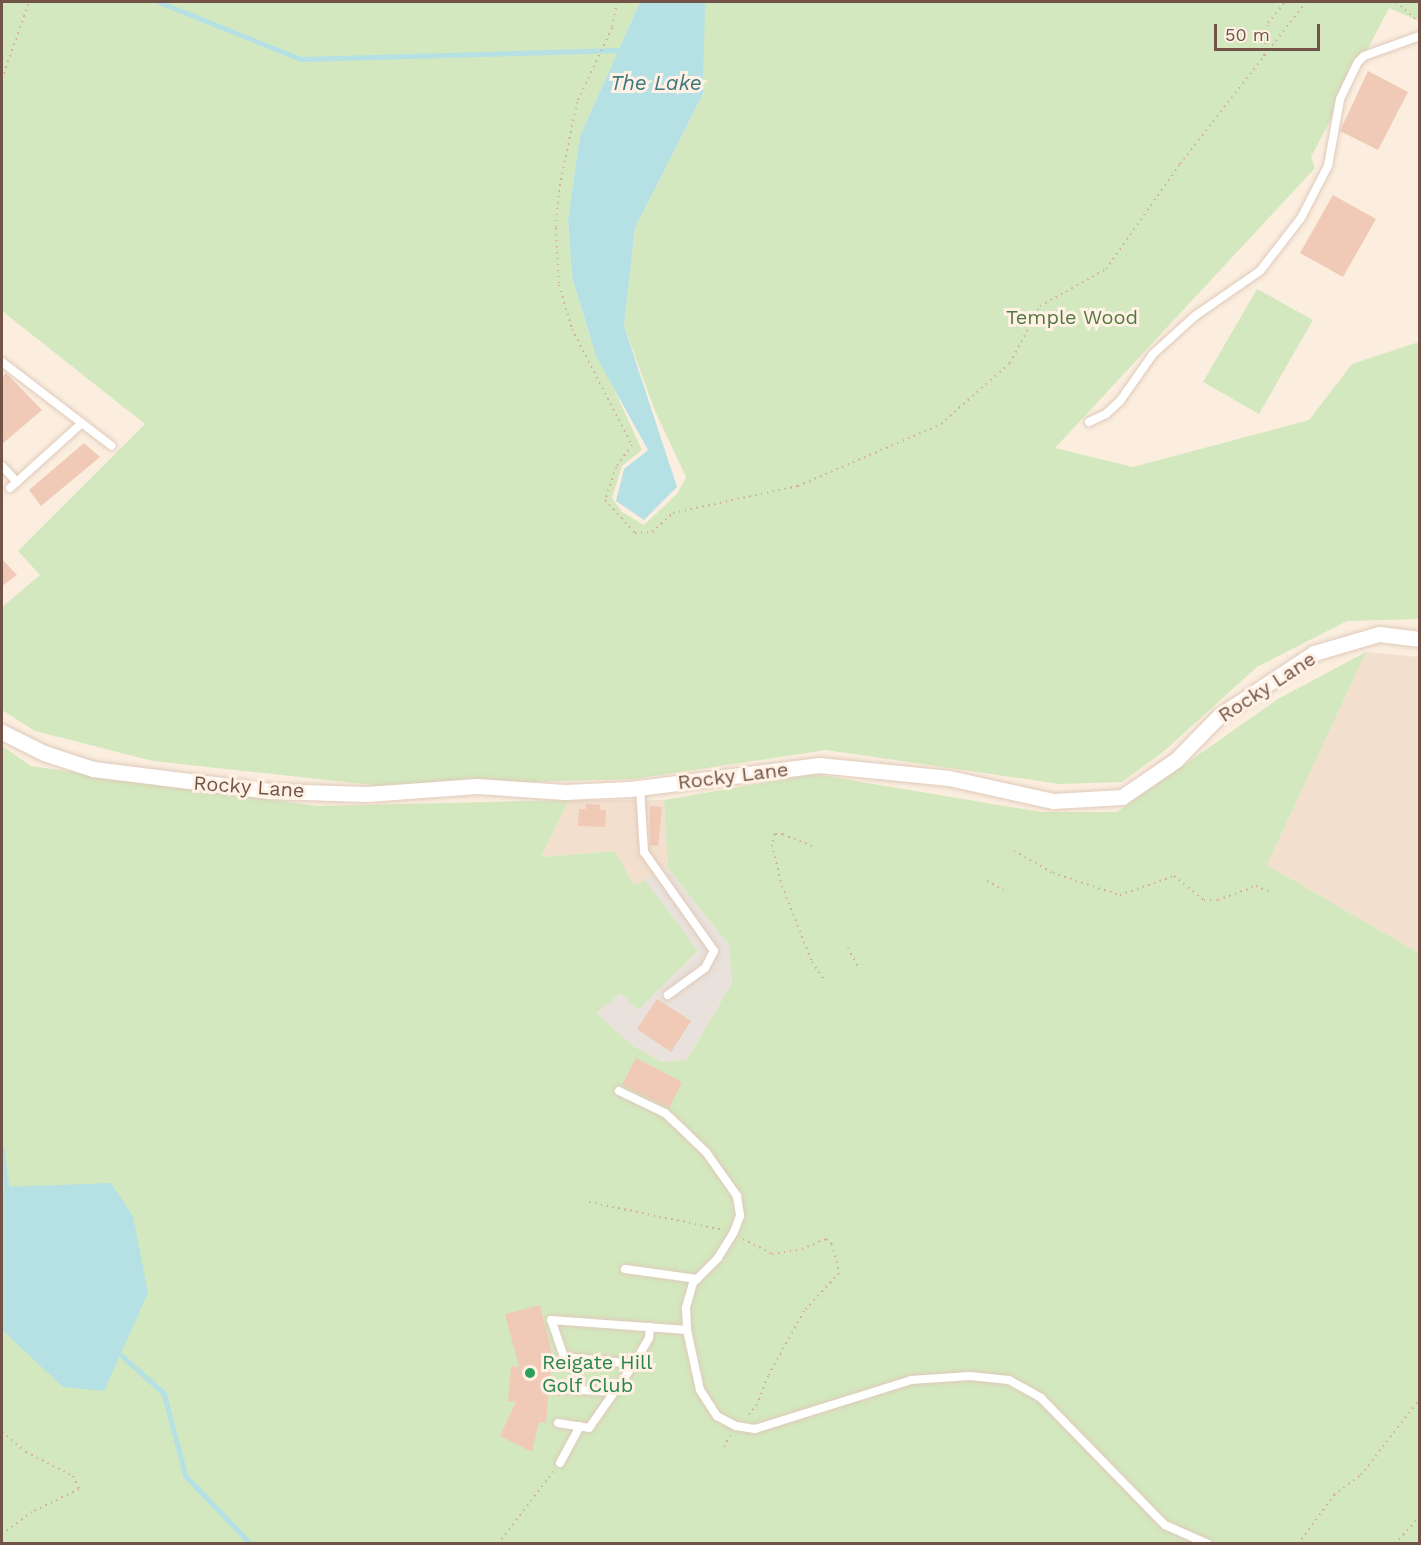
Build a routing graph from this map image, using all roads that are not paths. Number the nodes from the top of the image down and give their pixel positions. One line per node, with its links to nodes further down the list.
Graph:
1 (1419, 36): 3 (lane)
2 (2, 362): 4 (lane)
3 (1089, 422)
4 (82, 423): 5 (lane); 7 (lane)
5 (112, 446)
6 (2, 466): 7 (lane)
7 (16, 482): 8 (lane)
8 (10, 488)
9 (1419, 639): 11 (street, Rocky Lane)
10 (2, 732): 11 (street, Rocky Lane)
11 (640, 788): 12 (lane)
12 (668, 995)
13 (619, 1091): 15 (lane)
14 (625, 1269): 15 (lane)
15 (697, 1278): 17 (lane)
16 (650, 1327): 17 (lane); 18 (lane); 18 (lane)
17 (687, 1330): 24 (lane)
18 (634, 1364): 20 (lane)
19 (565, 1389): 20 (lane)
20 (614, 1392): 22 (lane)
21 (558, 1423): 22 (lane)
22 (580, 1426): 23 (lane)
23 (560, 1463)
24 (1208, 1544)

